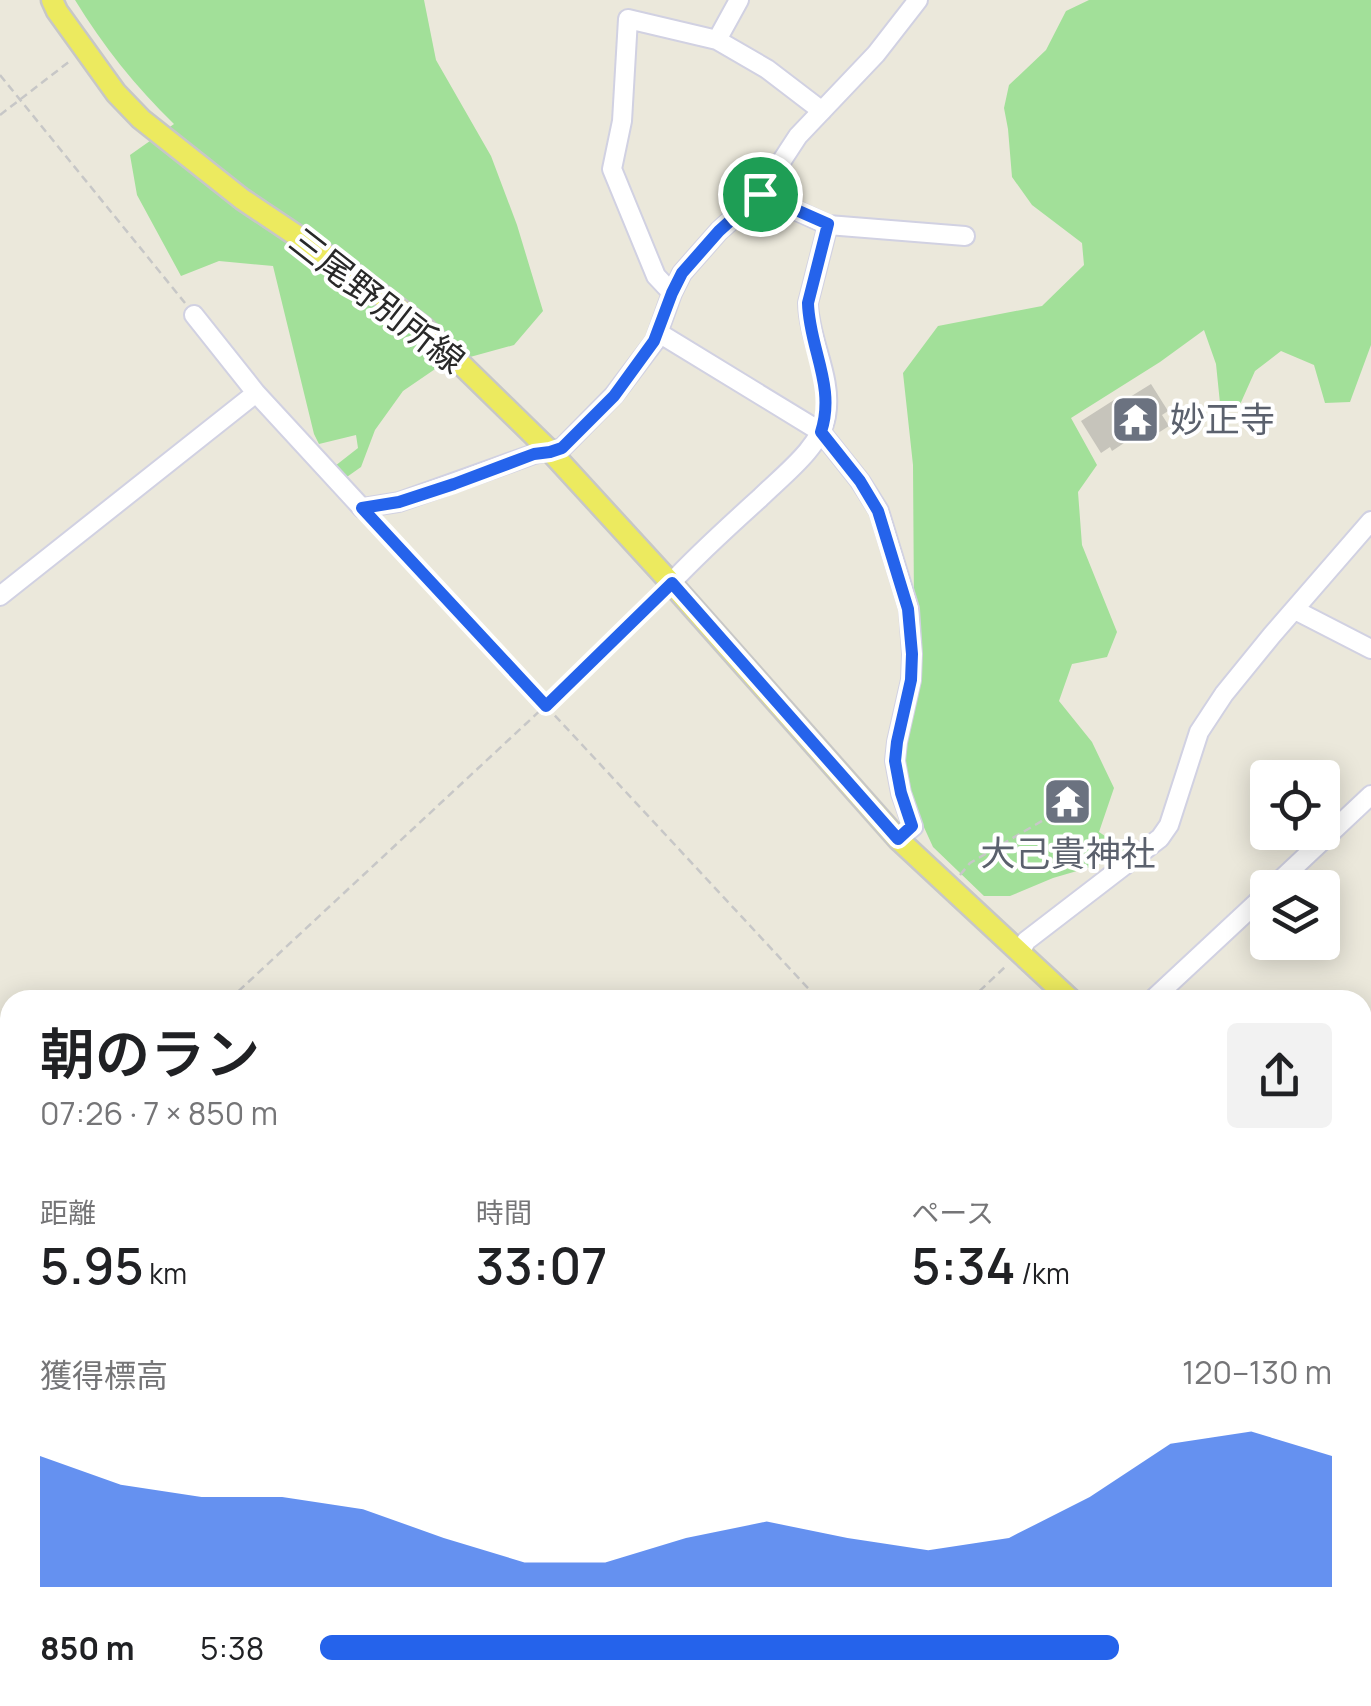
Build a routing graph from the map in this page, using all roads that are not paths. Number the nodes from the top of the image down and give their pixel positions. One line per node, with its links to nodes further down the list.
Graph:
1 (52, 0): 14 (main road, 三尾野別所線)
2 (739, 0): 4 (street)
3 (918, 0): 5 (street)
4 (717, 40): 5 (street); 9 (street)
5 (822, 111): 6 (street)
6 (760, 194): 7 (street); 9 (street)
7 (828, 224): 8 (street); 13 (street)
8 (965, 236)
9 (672, 293): 11 (street)
10 (194, 315): 12 (street)
11 (659, 333): 13 (street); 14 (street)
12 (256, 393): 14 (street); 17 (street)
13 (821, 432): 16 (street); 21 (street)
14 (550, 452): 16 (main road, 三尾野別所線)
15 (1371, 521): 18 (street)
16 (672, 583): 21 (main road, 三尾野別所線)
17 (0, 596)
18 (1295, 610): 19 (street); 24 (street)
19 (1371, 648)
20 (1371, 795): 22 (street)
21 (898, 839): 24 (main road, 三尾野別所線)
22 (1291, 870)
23 (1250, 909): 26 (street)
24 (1021, 952): 25 (main road, 三尾野別所線)
25 (1061, 990)
26 (1163, 990)

